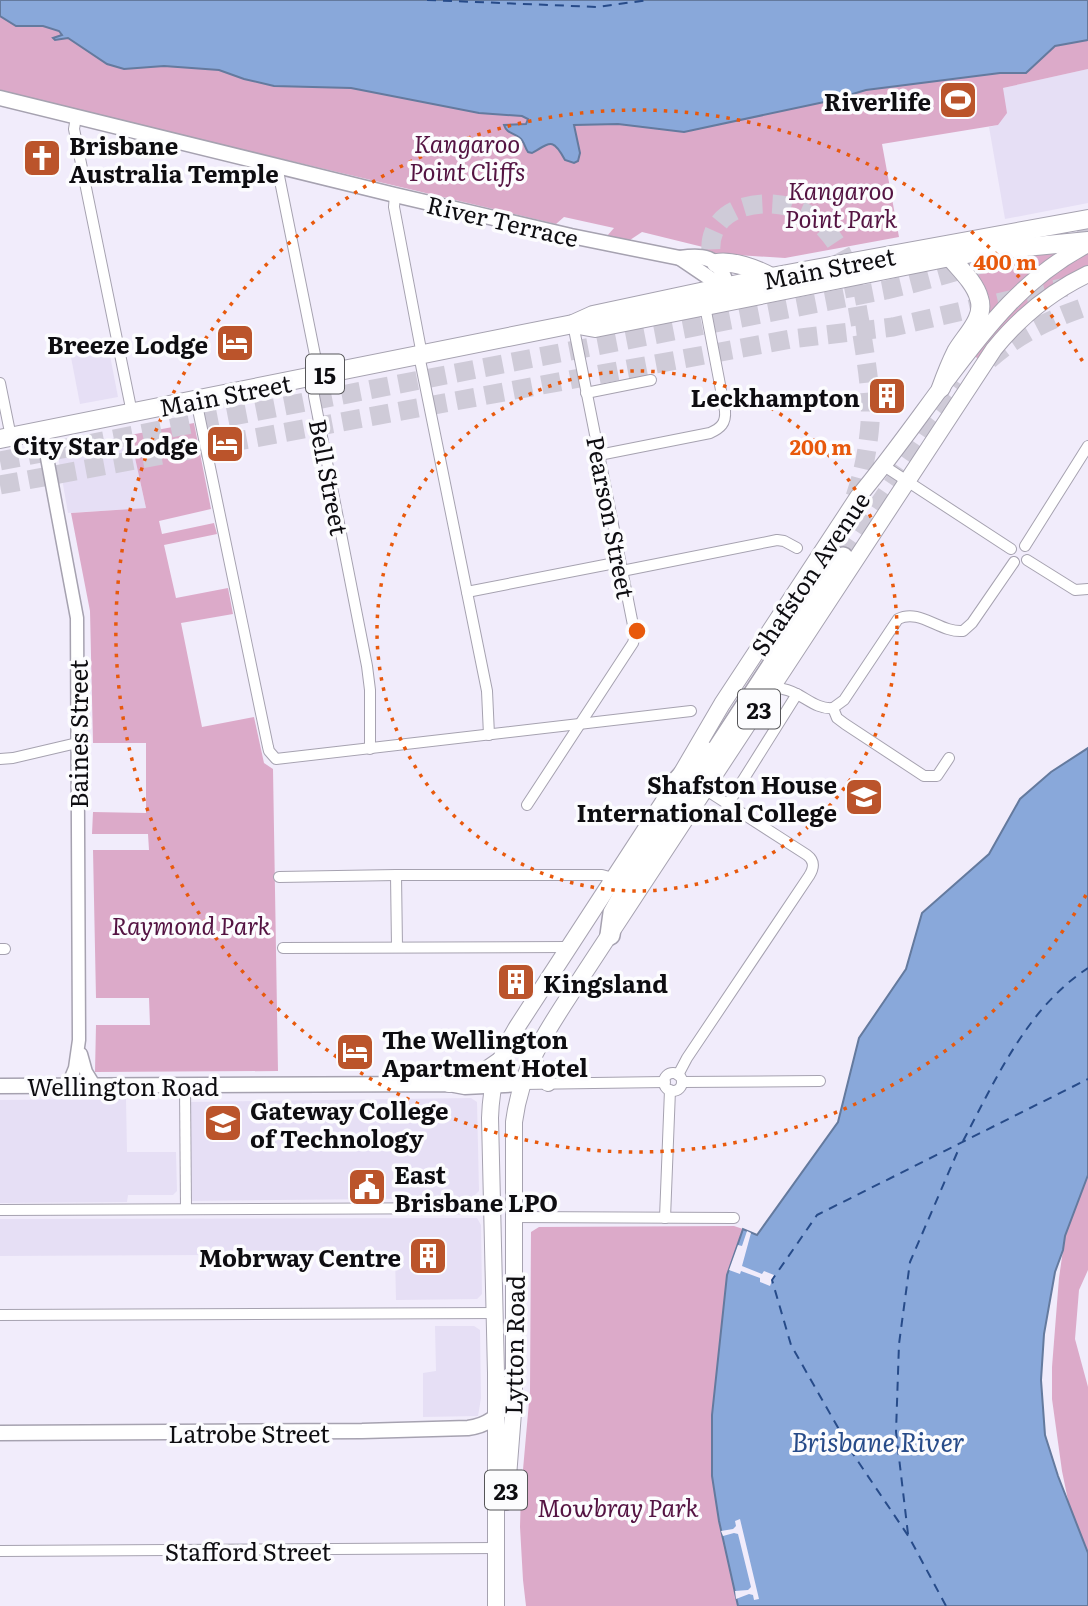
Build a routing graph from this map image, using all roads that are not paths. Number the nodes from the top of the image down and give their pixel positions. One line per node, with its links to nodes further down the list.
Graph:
1 (0, 99): 2 (main road, River Terrace)
2 (76, 117): 3 (main road, River Terrace); 21 (street)
3 (277, 166): 4 (main road, River Terrace); 15 (street, Bell Street)
4 (395, 195): 8 (main road, River Terrace); 14 (street)
5 (1088, 219): 11 (highway, Main Street / 15)
6 (1085, 242): 7 (highway, Main Street / 15); 18 (main road, Shafston Avenue / 23)
7 (950, 257): 12 (highway, Main Street / 15); 18 (highway)
8 (680, 258): 9 (main road, River Terrace); 12 (main road, River Terrace)
9 (716, 263): 11 (highway); 12 (main road)
10 (1088, 274): 27 (main road, Shafston Avenue / 23)
11 (771, 277): 12 (highway, Main Street / 15)
12 (721, 297): 13 (highway, Main Street / 15); 25 (street)
13 (573, 324): 14 (highway, Main Street / 15); 19 (street, Pearson Street)
14 (420, 355): 15 (highway, Main Street / 15); 35 (street)
15 (315, 376): 20 (highway, Main Street / 15); 43 (street, Bell Street)
16 (651, 380): 19 (street)
17 (0, 383): 23 (street)
18 (941, 388): 26 (main road, Shafston Avenue / 23)
19 (586, 393): 25 (street, Pearson Street)
20 (197, 400): 21 (highway, Main Street / 15); 43 (street)
21 (132, 413): 22 (highway, Main Street / 15)
22 (42, 431): 23 (highway, Main Street / 15); 42 (street, Baines Street)
23 (5, 438)
24 (1088, 446): 28 (street)
25 (599, 455): 33 (street, Pearson Street)
26 (884, 466): 27 (street); 46 (main road, Shafston Avenue / 23)
27 (907, 481): 30 (street); 36 (main road, Shafston Avenue / 23)
28 (1025, 546): 30 (street); 31 (street)
29 (797, 548): 33 (street)
30 (1011, 549): 32 (street)
31 (1027, 560): 32 (street); 34 (street)
32 (1014, 562): 38 (street)
33 (621, 566): 35 (street); 40 (street, Pearson Street)
34 (1088, 589)
35 (467, 592): 41 (street)
36 (771, 690): 37 (street); 47 (main road, Shafston Avenue / 23)
37 (797, 694): 38 (street); 48 (street)
38 (833, 708): 45 (street)
39 (691, 711): 40 (street)
40 (580, 724): 41 (street); 49 (street, Pearson Street)
41 (489, 735): 43 (street)
42 (77, 743): 44 (street); 57 (street, Baines Street)
43 (370, 749)
44 (0, 758)
45 (949, 758)
46 (677, 781): 52 (main road, Shafston Avenue / 23); 53 (highway)
47 (706, 790): 48 (street); 53 (main road, Shafston Avenue / 23)
48 (728, 804): 60 (street)
49 (527, 806)
50 (396, 875): 51 (street); 52 (street); 54 (street)
51 (279, 877)
52 (613, 878): 55 (main road, Shafston Avenue / 23)
53 (610, 935): 58 (main road, Shafston Avenue / 23)
54 (397, 947): 55 (street); 56 (street)
55 (568, 947): 59 (main road, Shafston Avenue / 23)
56 (283, 948)
57 (79, 1040): 65 (street, Baines Street); 66 (street, Baines Street)
58 (531, 1058): 62 (main road); 64 (main road, Shafston Avenue / 23)
59 (500, 1060): 63 (main road); 69 (main road, Shafston Avenue / 23)
60 (680, 1079): 61 (street); 70 (street)
61 (820, 1081)
62 (548, 1083): 64 (street, Wellington Road); 70 (street, Wellington Road)
63 (449, 1084): 68 (main road, Wellington Road); 69 (main road, Wellington Road)
64 (522, 1084): 69 (main road, Wellington Road); 74 (main road, Lytton Road / 23)
65 (68, 1085): 66 (main road, Wellington Road); 67 (main road, Wellington Road)
66 (94, 1085): 68 (main road, Wellington Road)
67 (0, 1086)
68 (185, 1086): 72 (street)
69 (493, 1086): 71 (main road, Lytton Road / 23)
70 (668, 1086): 75 (street)
71 (492, 1208): 72 (street); 77 (main road, Lytton Road / 23)
72 (186, 1209): 73 (street)
73 (0, 1210)
74 (514, 1217): 75 (street); 79 (main road, Lytton Road / 23)
75 (665, 1218): 76 (street)
76 (734, 1218)
77 (495, 1313): 78 (street); 80 (main road, Lytton Road / 23)
78 (0, 1315)
79 (515, 1374): 80 (main road); 85 (main road, Lytton Road / 23)
80 (496, 1417): 81 (main road, Latrobe Street); 82 (main road, Lytton Road / 23)
81 (0, 1433)
82 (496, 1548): 83 (street, Stafford Street); 84 (main road, Lytton Road / 23)
83 (0, 1551)
84 (496, 1606)
85 (506, 1606)

